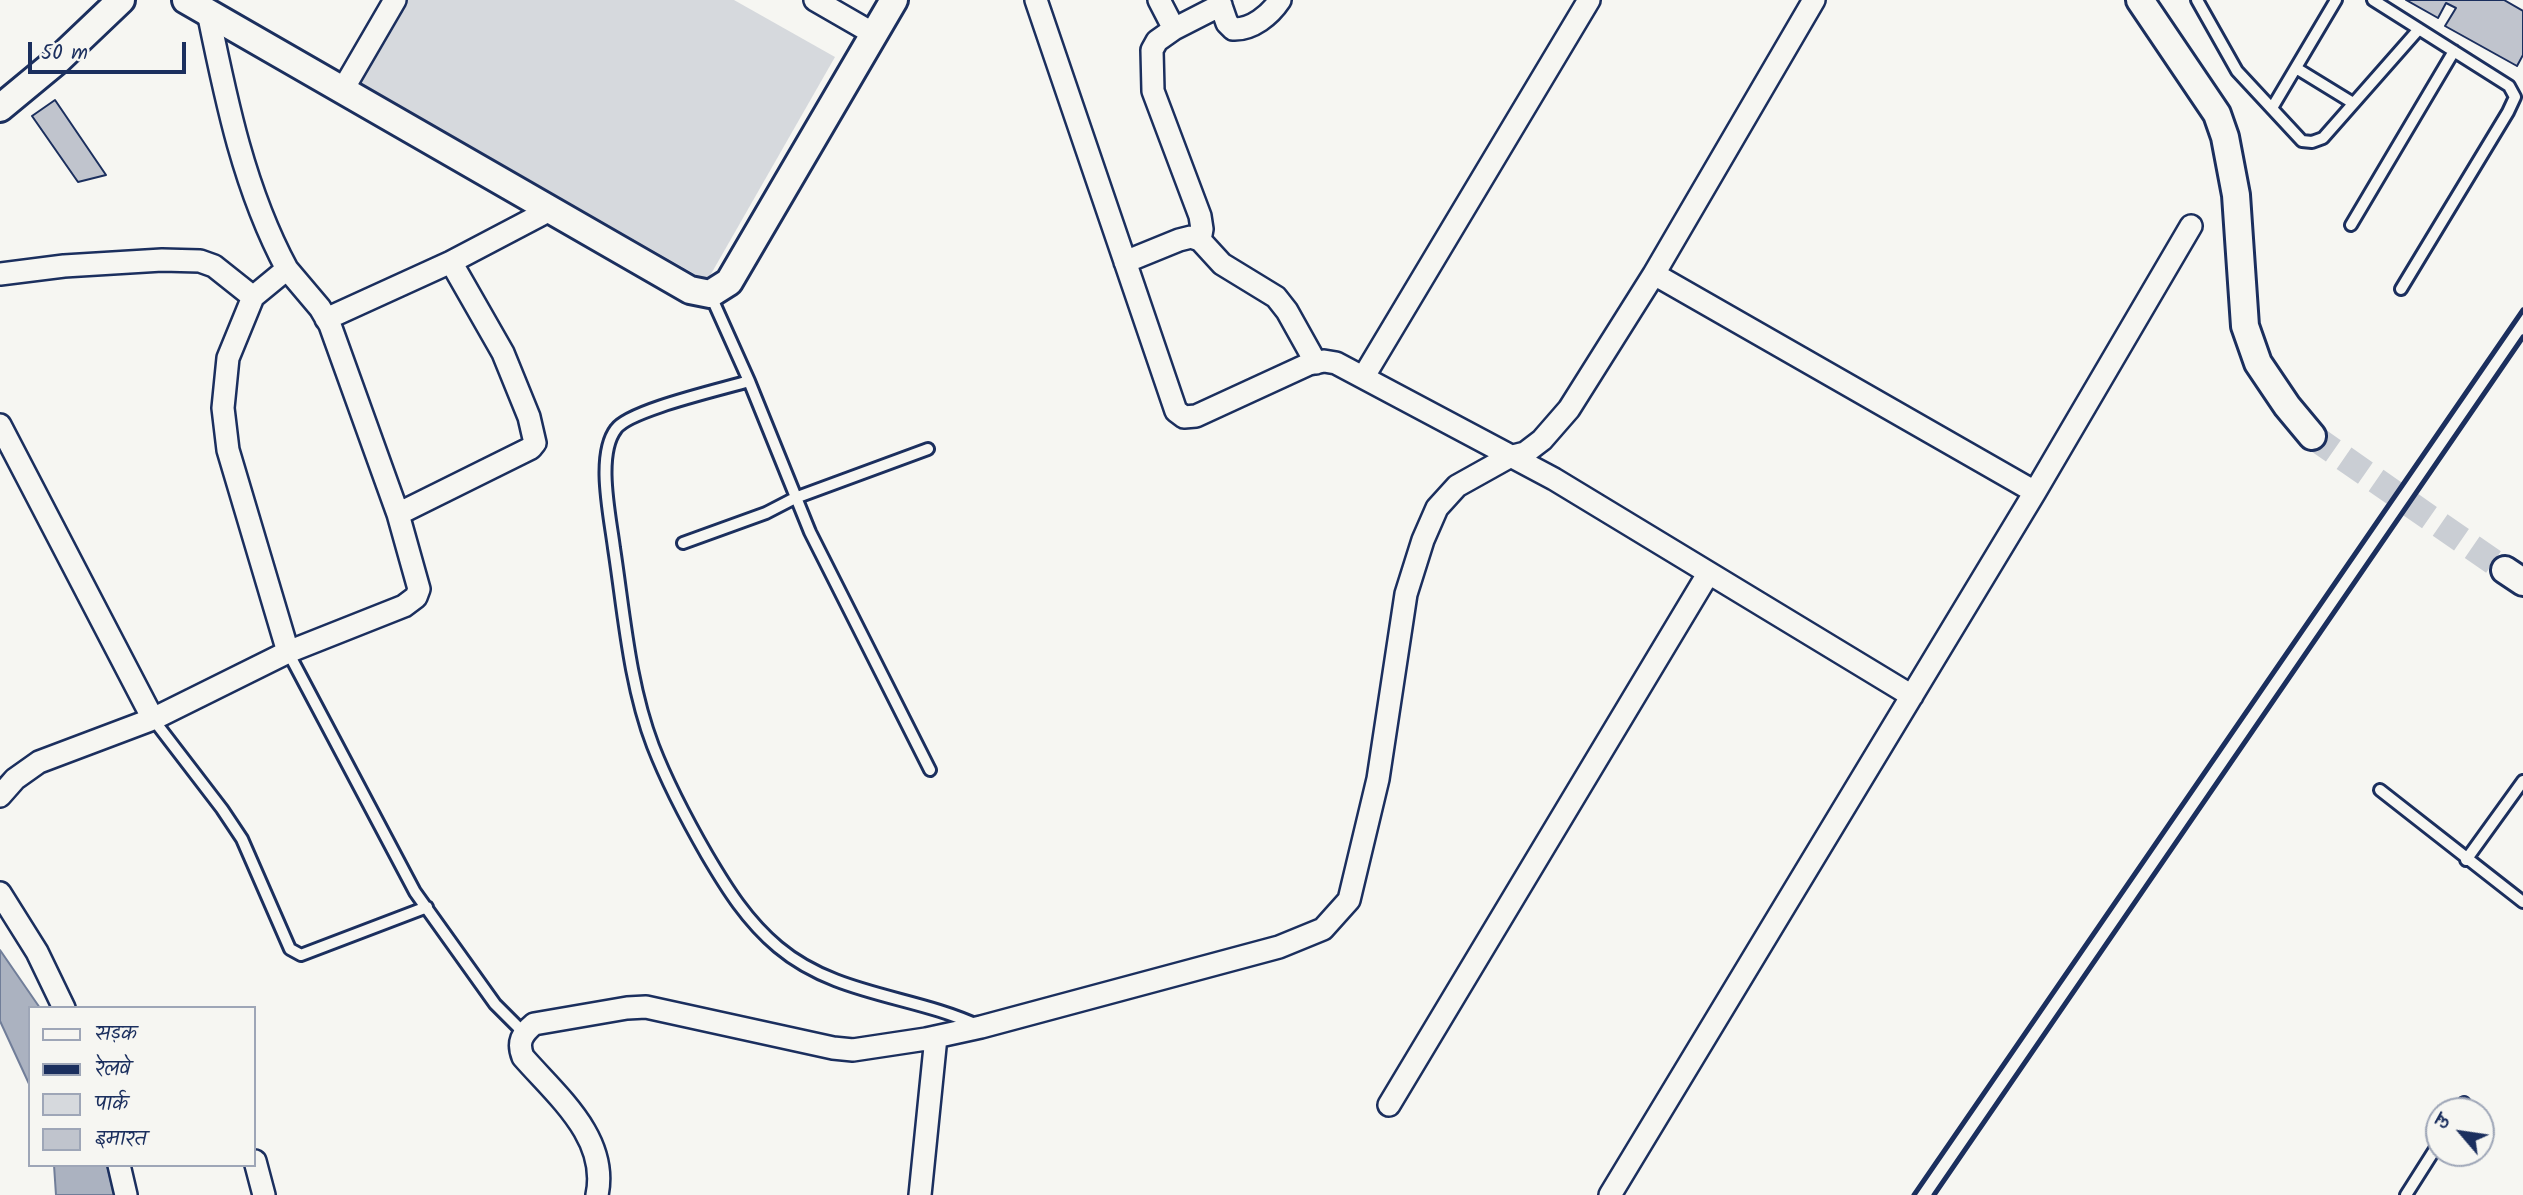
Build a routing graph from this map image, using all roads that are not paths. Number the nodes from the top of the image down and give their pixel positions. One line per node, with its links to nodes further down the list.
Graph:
1 (121, 0): 25 (street)
2 (395, 0): 22 (street)
3 (815, 0): 18 (street)
4 (894, 0): 18 (street)
5 (1036, 0): 31 (street)
6 (1159, 0): 16 (street)
7 (1280, 0): 14 (street)
8 (1589, 0): 41 (street)
9 (1814, 0): 35 (street)
10 (2140, 0): 44 (street)
11 (2197, 0): 26 (lane)
12 (2336, 0): 20 (lane)
13 (2373, 0): 17 (lane)
14 (1220, 3): 16 (street)
15 (197, 6): 22 (street); 33 (street)
16 (1174, 29): 30 (street)
17 (2419, 29): 19 (lane); 24 (lane)
18 (874, 34): 37 (street)
19 (2454, 51): 23 (lane); 28 (lane)
20 (2296, 68): 24 (lane); 26 (lane)
21 (2523, 85): 23 (lane)
22 (342, 91): 27 (street)
23 (2515, 97): 36 (lane)
24 (2353, 103): 26 (lane)
25 (0, 108)
26 (2272, 108)
27 (550, 210): 32 (street); 37 (street)
28 (2351, 225)
29 (2191, 226): 47 (street)
30 (1200, 240): 31 (street); 40 (street)
31 (1125, 261): 40 (street)
32 (451, 262): 39 (street); 49 (street)
33 (287, 269): 38 (street); 39 (street)
34 (0, 274): 38 (street)
35 (1654, 274): 46 (street); 47 (street)
36 (2401, 289)
37 (710, 294): 42 (lane)
38 (253, 297): 52 (street)
39 (326, 319): 49 (street)
40 (1316, 363): 41 (street)
41 (1364, 376): 46 (street)
42 (749, 381): 48 (lane); 64 (lane)
43 (0, 425): 54 (street)
44 (2312, 436)
45 (928, 450): 48 (lane)
46 (1509, 457): 51 (street); 64 (street)
47 (2035, 492): 53 (street)
48 (795, 498): 50 (lane); 55 (lane)
49 (398, 514): 52 (street)
50 (683, 543)
51 (1708, 574): 53 (street); 67 (street)
52 (288, 652): 54 (street); 62 (lane)
53 (1912, 696): 75 (street)
54 (153, 719): 58 (street); 62 (lane)
55 (930, 770)
56 (2523, 781): 59 (lane)
57 (2380, 790): 59 (lane)
58 (0, 796)
59 (2466, 860): 61 (lane)
60 (0, 893): 63 (street)
61 (2523, 902)
62 (427, 908): 65 (lane)
63 (63, 1006)
64 (981, 1027): 66 (street)
65 (523, 1032): 66 (street); 73 (street)
66 (936, 1037): 74 (street)
67 (1389, 1105)
68 (256, 1165): 72 (street)
69 (2425, 1165): 76 (lane)
70 (120, 1167): 71 (street)
71 (127, 1195)
72 (264, 1195)
73 (597, 1195)
74 (920, 1195)
75 (1610, 1195)
76 (2406, 1195)

